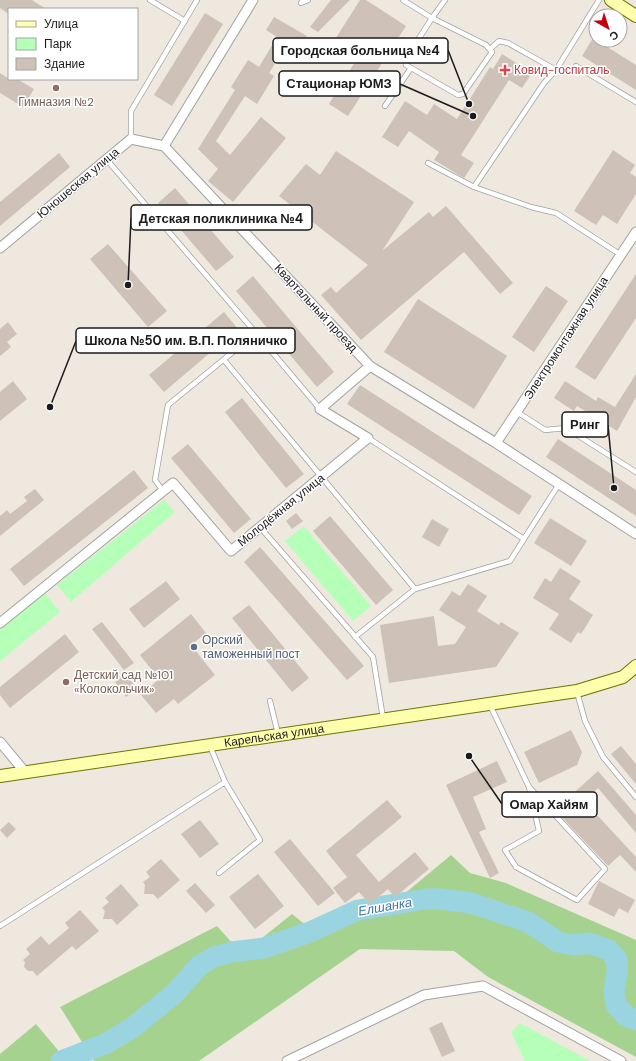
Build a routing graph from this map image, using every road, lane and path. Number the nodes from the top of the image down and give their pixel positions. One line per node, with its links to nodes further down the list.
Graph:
1 (150, 0): 12 (lane)
2 (197, 0): 12 (lane)
3 (253, 0): 20 (street)
4 (304, 0): 5 (lane)
5 (308, 0)
6 (403, 0): 11 (lane)
7 (445, 0): 11 (lane)
8 (599, 0): 16 (lane)
9 (611, 0): 10 (street)
10 (636, 16)
11 (432, 18): 13 (lane); 15 (lane)
12 (185, 21): 19 (lane)
13 (490, 49): 15 (lane); 16 (lane)
14 (576, 66): 17 (lane)
15 (411, 68): 18 (lane)
16 (556, 70): 23 (lane)
17 (636, 102)
18 (385, 106)
19 (131, 139): 20 (street, Юношеская улица); 21 (street, Юношеская улица)
20 (164, 146): 29 (street, Квартальный проезд)
21 (107, 160): 25 (street, Юношеская улица); 27 (lane)
22 (428, 163): 23 (lane)
23 (474, 187): 26 (lane)
24 (636, 232): 26 (street, Электромонтажная улица)
25 (0, 248)
26 (621, 255): 31 (street, Электромонтажная улица)
27 (256, 332): 28 (lane); 30 (lane)
28 (224, 360): 35 (lane); 37 (lane)
29 (370, 366): 30 (street); 33 (street, Квартальный проезд)
30 (320, 409): 32 (street)
31 (517, 412): 33 (street, Электромонтажная улица); 34 (lane)
32 (368, 438): 35 (street, Молодёжная улица); 40 (lane)
33 (496, 443): 36 (street, Квартальный проезд)
34 (636, 472)
35 (321, 477): 38 (street, Молодёжная улица); 41 (lane)
36 (559, 484): 39 (street, Квартальный проезд); 40 (lane)
37 (163, 491): 38 (street, Молодёжная улица); 42 (street, Молодёжная улица)
38 (260, 527): 43 (lane)
39 (636, 534)
40 (524, 539): 41 (lane)
41 (414, 589): 43 (lane)
42 (0, 623)
43 (355, 637): 48 (lane)
44 (636, 666): 45 (street, Карельская улица)
45 (577, 691): 47 (street, Карельская улица); 56 (lane)
46 (270, 701): 49 (lane)
47 (490, 703): 48 (street, Карельская улица); 55 (lane)
48 (383, 718): 49 (street, Карельская улица)
49 (278, 734): 51 (street, Карельская улица)
50 (0, 742): 52 (street)
51 (210, 745): 52 (street, Карельская улица); 54 (lane)
52 (25, 772): 53 (street, Карельская улица)
53 (0, 776)
54 (225, 782): 57 (lane); 58 (lane)
55 (529, 787): 55 (lane)
56 (636, 798)
57 (219, 873)
58 (0, 926)
59 (287, 1061): 60 (street)
60 (621, 1061)

